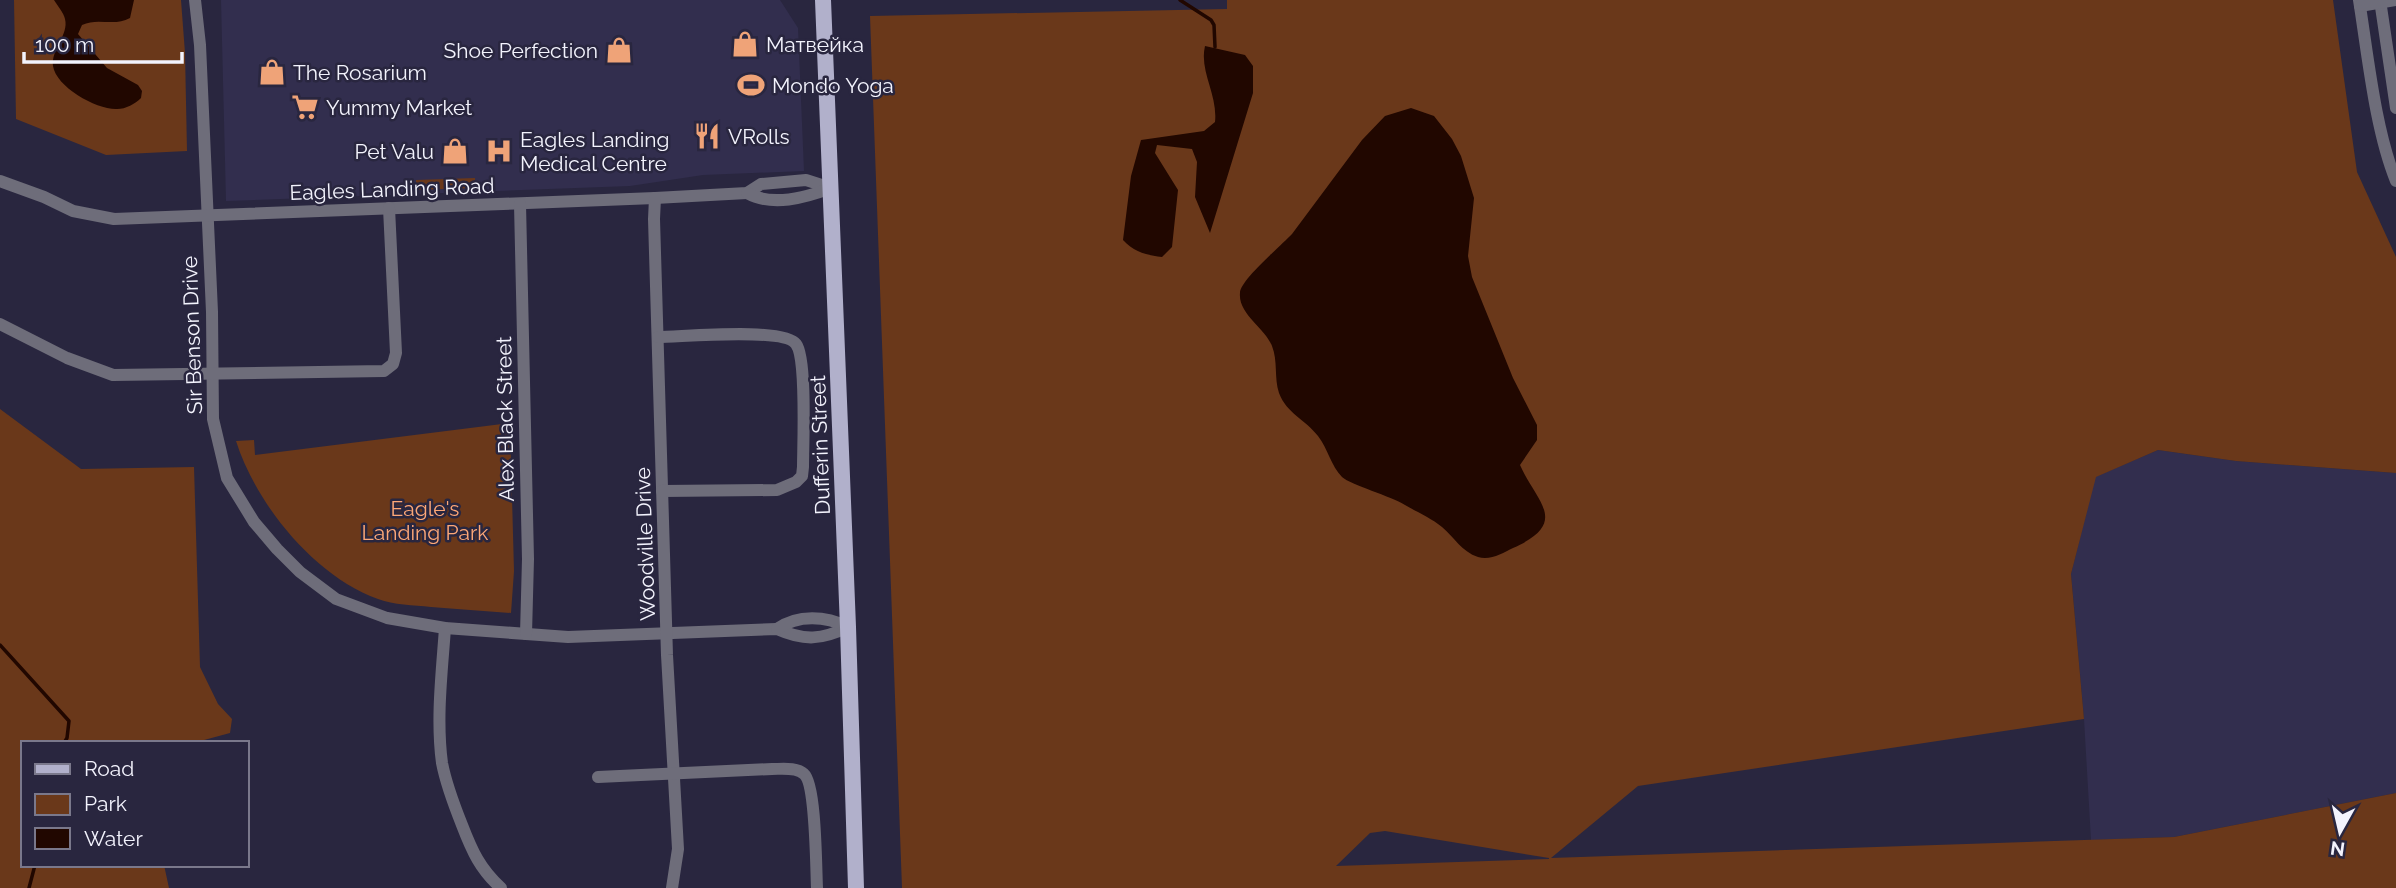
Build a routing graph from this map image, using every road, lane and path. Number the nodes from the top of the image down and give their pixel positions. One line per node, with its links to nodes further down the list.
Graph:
1 (195, 0): 13 (street, Sir Benson Drive)
2 (823, 0): 9 (main road, Dufferin Street)
3 (2396, 0): 4 (street)
4 (2381, 2): 5 (street); 6 (street)
5 (2359, 3): 8 (street)
6 (2396, 108)
7 (0, 181): 13 (street, Eagles Landing Road)
8 (2396, 181)
9 (831, 188): 10 (street, Eagles Landing Road); 18 (main road, Dufferin Street)
10 (655, 198): 11 (street, Eagles Landing Road); 15 (street, Woodville Drive)
11 (520, 204): 12 (street, Eagles Landing Road); 21 (street, Alex Black Street)
12 (389, 208): 13 (street, Eagles Landing Road); 16 (street)
13 (206, 214): 16 (street, Sir Benson Drive)
14 (0, 324): 16 (street)
15 (658, 337): 17 (street, Woodville Drive); 17 (street)
16 (212, 373): 19 (street, Sir Benson Drive)
17 (662, 491): 20 (street, Woodville Drive)
18 (848, 626): 20 (street, Sir Benson Drive); 27 (main road, Dufferin Street)
19 (445, 628): 21 (street, Sir Benson Drive); 24 (street)
20 (667, 633): 21 (street, Sir Benson Drive); 22 (street, Woodville Drive)
21 (526, 634)
22 (675, 774): 23 (street); 25 (street, Woodville Drive); 26 (street)
23 (598, 777)
24 (501, 888)
25 (672, 888)
26 (817, 888)
27 (856, 888)

